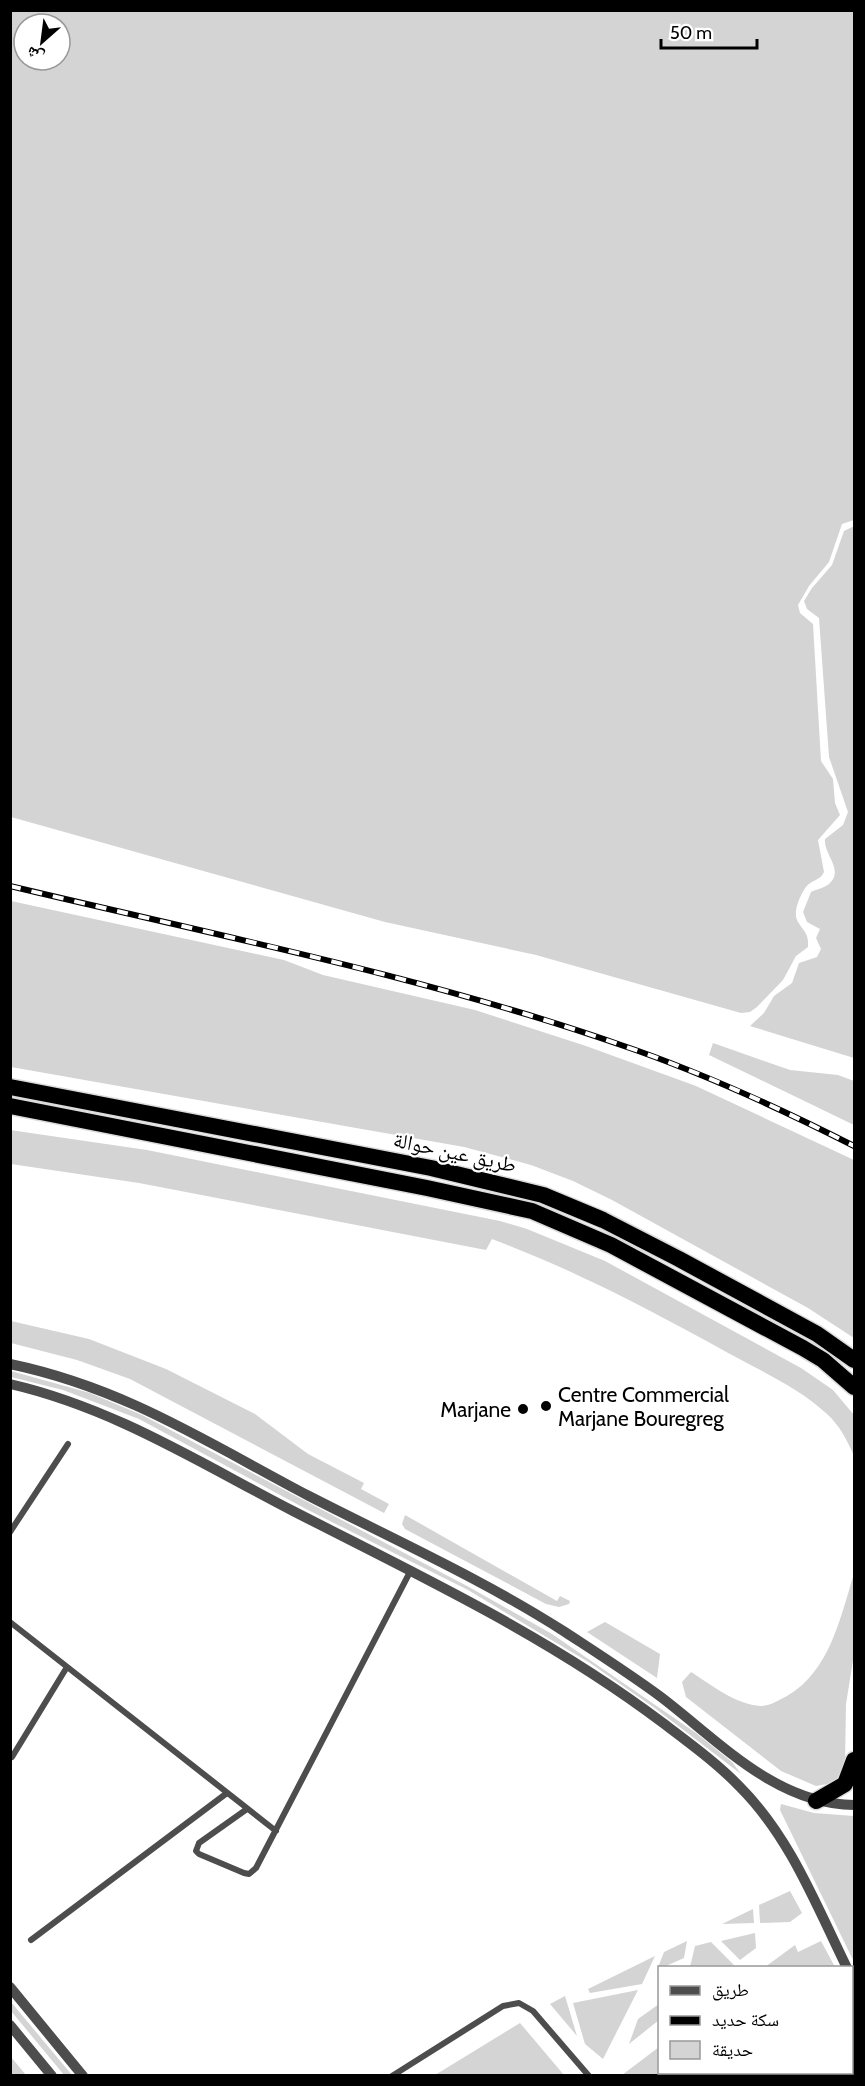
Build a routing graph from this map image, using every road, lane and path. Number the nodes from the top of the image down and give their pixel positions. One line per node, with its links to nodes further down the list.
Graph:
1 (10, 1087): 3 (highway, طريق عين حوالة)
2 (10, 1106): 6 (highway, طريق عين حوالة)
3 (855, 1360)
4 (10, 1364): 15 (street)
5 (10, 1384): 9 (street)
6 (855, 1387)
7 (68, 1444): 8 (street)
8 (10, 1532)
9 (411, 1570): 18 (street); 20 (street)
10 (10, 1622): 11 (street)
11 (67, 1667): 12 (street); 14 (street)
12 (12, 1757)
13 (855, 1760): 15 (highway)
14 (227, 1793): 17 (street); 19 (street)
15 (816, 1801): 16 (street)
16 (855, 1806)
17 (248, 1809): 18 (street); 18 (street)
18 (276, 1831)
19 (31, 1940)
20 (846, 1966)
21 (10, 1987): 24 (street)
22 (10, 2025): 23 (street)
23 (52, 2076)
24 (83, 2076)
25 (392, 2076): 26 (street)
26 (589, 2076)

